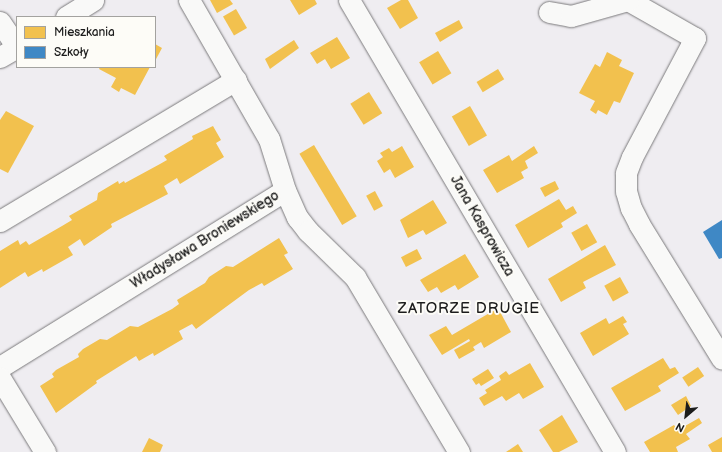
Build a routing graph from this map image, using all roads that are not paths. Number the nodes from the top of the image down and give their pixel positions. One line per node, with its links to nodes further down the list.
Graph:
1 (93, 0): 6 (street)
2 (189, 0): 11 (street)
3 (350, 0): 19 (street, Jana Kasprowicza)
4 (628, 0): 5 (street); 14 (street)
5 (550, 12)
6 (68, 16)
7 (0, 22): 8 (street)
8 (16, 46)
9 (16, 48): 10 (street)
10 (0, 57)
11 (236, 80): 12 (street); 13 (street)
12 (285, 190): 15 (street, Władysława Broniewskiego); 18 (street, Władysława Broniewskiego)
13 (0, 221)
14 (722, 359)
15 (0, 367)
16 (0, 378): 17 (street)
17 (44, 452)
18 (459, 452)
19 (615, 452)

